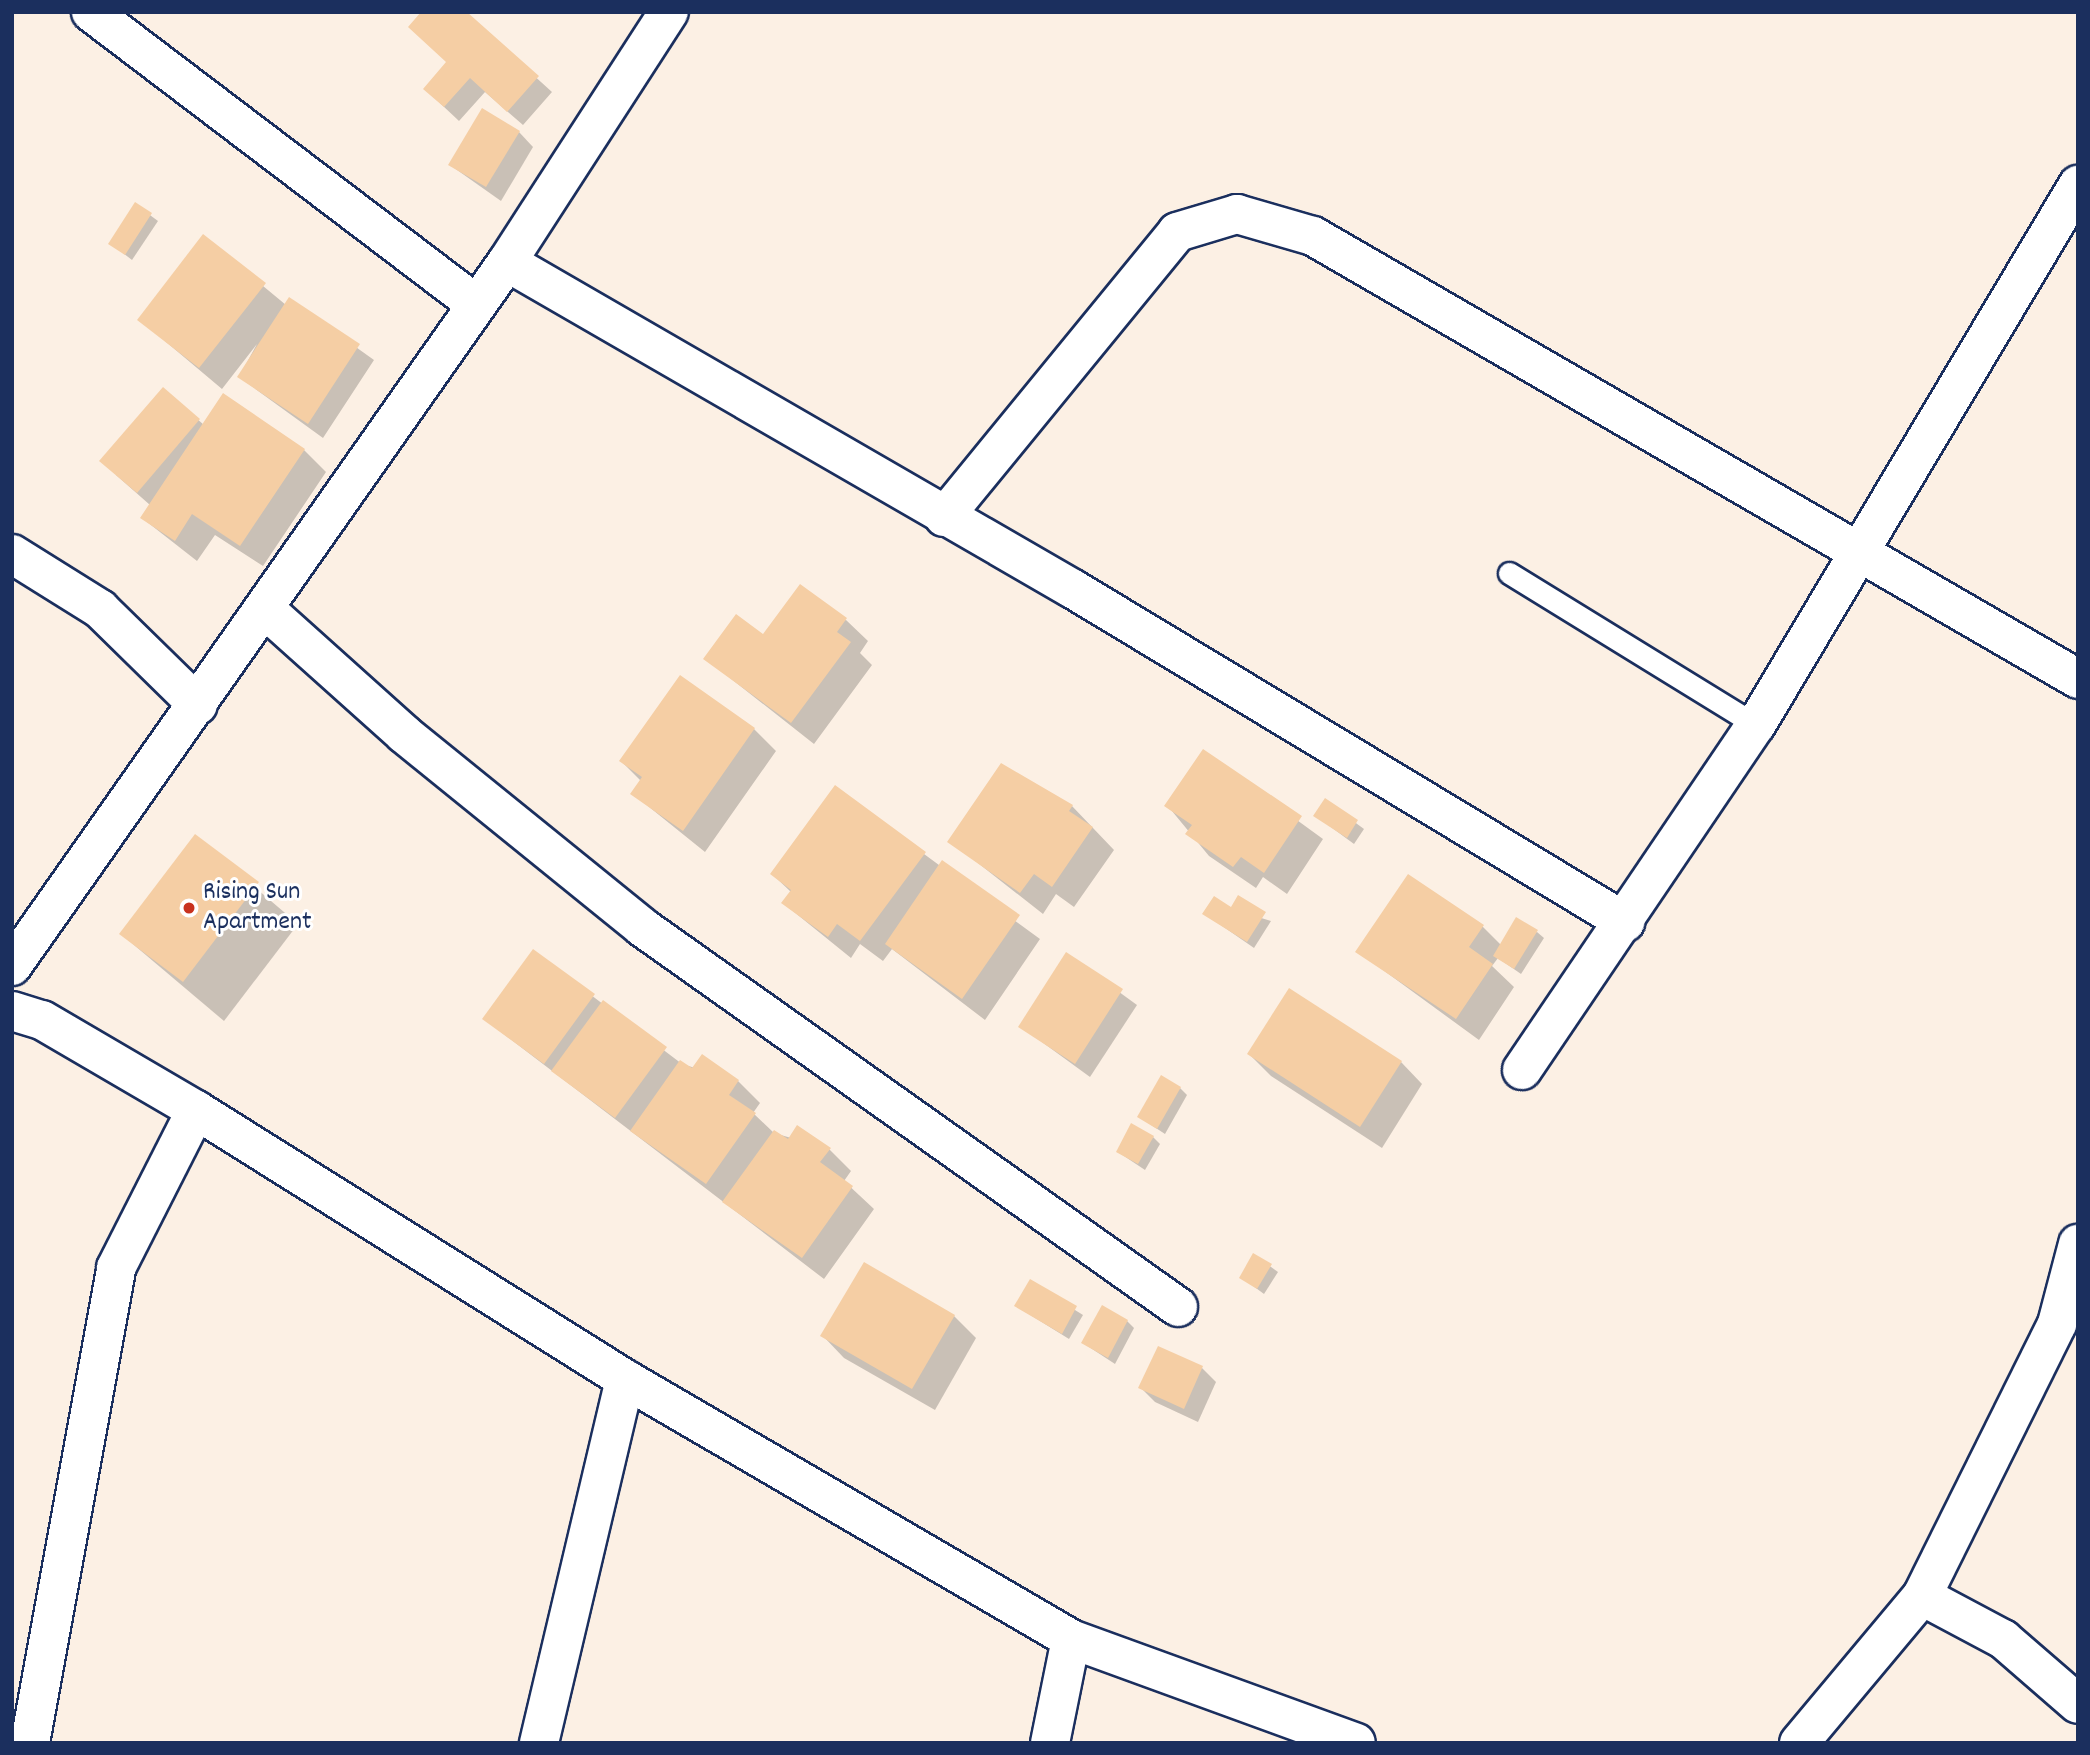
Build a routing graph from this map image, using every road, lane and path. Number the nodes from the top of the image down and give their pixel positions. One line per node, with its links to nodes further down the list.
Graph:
1 (91, 12): 5 (street)
2 (669, 12): 4 (street)
3 (2078, 185): 7 (street)
4 (507, 262): 5 (street); 6 (street)
5 (475, 303): 10 (street)
6 (944, 517): 7 (street); 14 (street)
7 (1865, 551): 11 (street); 13 (street)
8 (12, 554): 12 (street)
9 (1509, 573): 13 (lane)
10 (266, 610): 12 (street); 20 (street)
11 (2078, 679)
12 (198, 705): 15 (street)
13 (1756, 725): 14 (street)
14 (1625, 922): 17 (street)
15 (12, 966)
16 (12, 1011): 18 (street)
17 (1522, 1070)
18 (196, 1110): 22 (street); 26 (street)
19 (2078, 1244): 21 (street)
20 (1178, 1307)
21 (2067, 1326): 23 (street)
22 (625, 1379): 24 (street); 27 (street)
23 (1922, 1596): 25 (street); 30 (street)
24 (1071, 1639): 28 (street); 29 (street)
25 (2078, 1704)
26 (30, 1743)
27 (538, 1743)
28 (1049, 1743)
29 (1356, 1743)
30 (1799, 1743)

